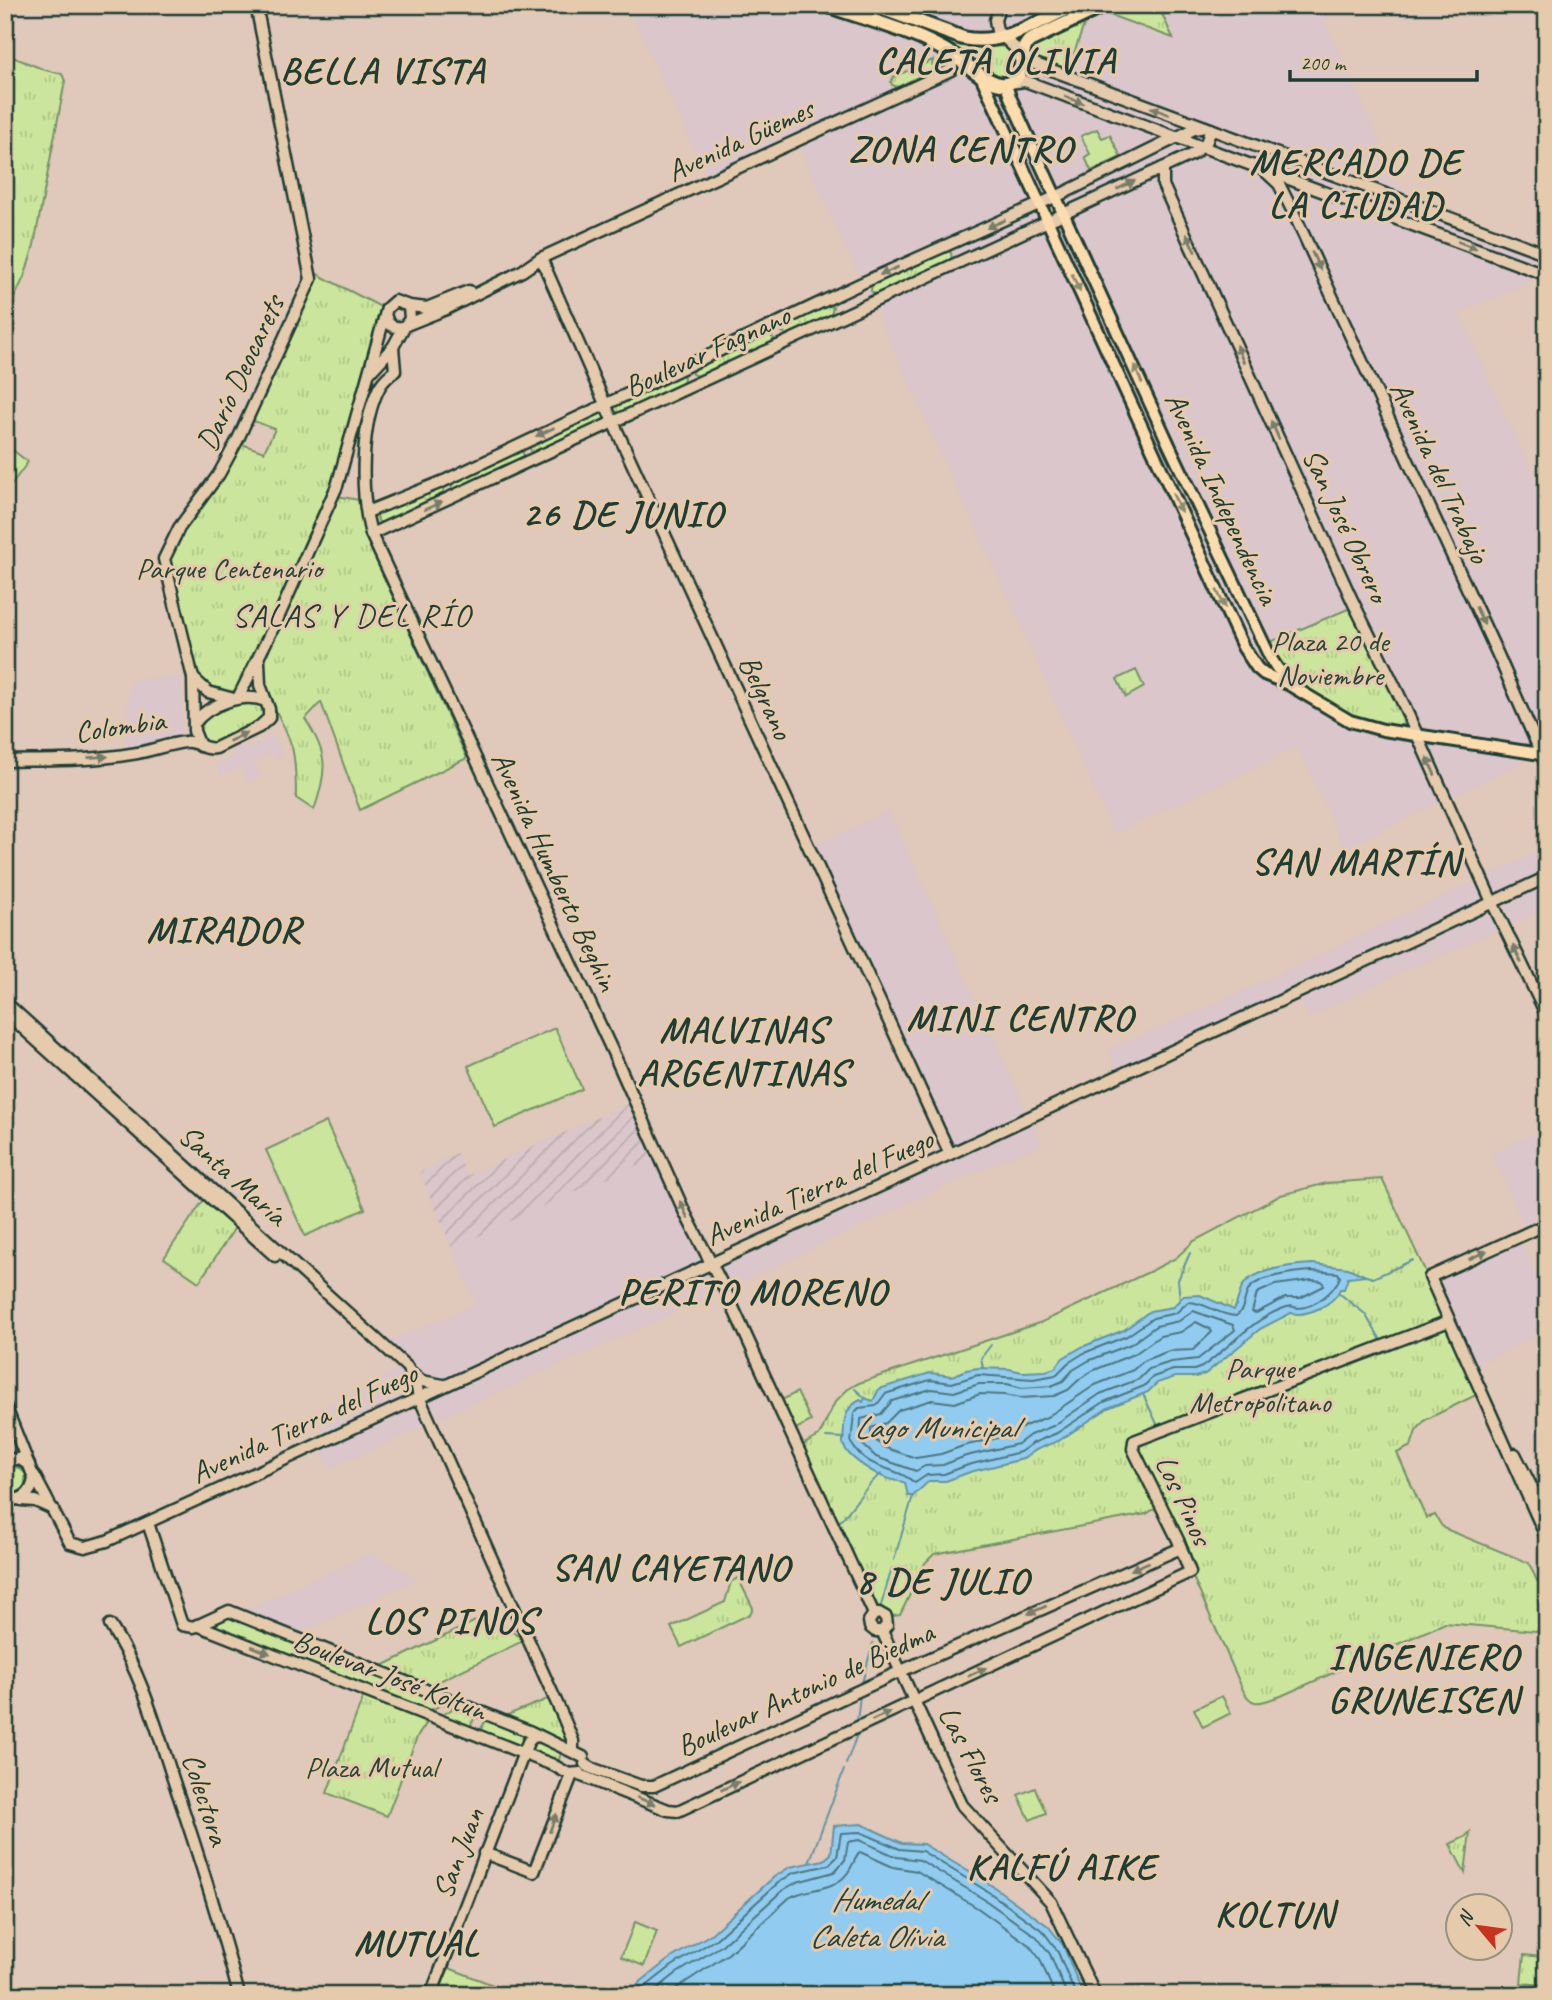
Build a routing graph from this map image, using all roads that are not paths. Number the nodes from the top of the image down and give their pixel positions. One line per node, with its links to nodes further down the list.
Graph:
1 (256, 5): 37 (street, Darío Deocarets)
2 (826, 5): 8 (highway)
3 (873, 5): 7 (highway)
4 (1000, 5): 7 (street)
5 (1074, 5): 7 (highway)
6 (1105, 5): 9 (highway)
7 (1003, 38): 9 (street)
8 (950, 54): 10 (highway); 22 (street, Avenida Güemes)
9 (1021, 55): 11 (highway); 12 (street, one-way to 9)
10 (981, 76): 11 (highway); 18 (main road, Avenida Independencia)
11 (1009, 83): 13 (street, one-way to 13); 17 (main road, Avenida Independencia)
12 (1208, 128): 13 (street, Boulevar Fagnano); 14 (street); 21 (street)
13 (1177, 138): 14 (street); 17 (street, Boulevar Fagnano)
14 (1198, 151): 15 (street, Boulevar Fagnano); 16 (street)
15 (1163, 168): 19 (street, Boulevar Fagnano, one-way to 15); 42 (street, San José Obrero, one-way to 15)
16 (1265, 171): 23 (street, one-way to 23); 44 (street, Avenida del Trabajo, one-way to 44)
17 (1056, 196): 18 (street, Boulevar Fagnano); 19 (main road, Avenida Independencia)
18 (1040, 202): 20 (main road, Avenida Independencia); 30 (street, Boulevar Fagnano, one-way to 30)
19 (1064, 214): 20 (street, Boulevar Fagnano); 35 (main road, Avenida Independencia, one-way to 19)
20 (1048, 220): 31 (street, Boulevar Fagnano); 36 (main road, Avenida Independencia, one-way to 36)
21 (1547, 254)
22 (537, 261): 24 (street, Avenida Güemes); 26 (street, Avenida Güemes); 30 (street, Belgrano)
23 (1547, 275)
24 (409, 306): 25 (street); 26 (street)
25 (386, 317): 26 (street); 27 (street)
26 (405, 326): 28 (street)
27 (380, 335): 28 (street); 29 (street)
28 (391, 353): 29 (street); 32 (street, Avenida Humberto Beghin)
29 (369, 374): 34 (street)
30 (606, 402): 31 (street, Belgrano); 32 (street, Boulevar Fagnano, one-way to 32)
31 (613, 422): 33 (street, Boulevar Fagnano, one-way to 31); 52 (street, Belgrano)
32 (367, 512): 33 (street, Avenida Humberto Beghin)
33 (371, 534): 54 (street, Avenida Humberto Beghin, one-way to 33)
34 (259, 657): 39 (street); 40 (street)
35 (1270, 657): 36 (main road); 38 (main road, Avenida Independencia)
36 (1266, 675): 38 (main road, Avenida Independencia)
37 (193, 678): 39 (street); 41 (street, Darío Deocarets)
38 (1307, 695): 42 (main road)
39 (238, 698): 40 (street); 41 (street, Colombia)
40 (266, 701): 43 (street, Colombia, one-way to 40)
41 (194, 725): 43 (street, Darío Deocarets)
42 (1416, 734): 44 (main road); 48 (street, San José Obrero, one-way to 42)
43 (200, 746): 45 (street, Colombia, one-way to 43)
44 (1544, 754): 46 (street, Avenida del Trabajo)
45 (5, 761)
46 (1547, 767)
47 (1547, 877): 48 (street, Avenida Tierra del Fuego)
48 (1492, 902): 51 (street, San José Obrero, one-way to 48); 52 (street, Avenida Tierra del Fuego)
49 (5, 1002): 56 (street, Santa María)
50 (5, 1012): 58 (street, Santa María)
51 (1547, 1016)
52 (950, 1154): 54 (street, Avenida Tierra del Fuego)
53 (1547, 1224): 55 (street, one-way to 53)
54 (710, 1263): 57 (street, Avenida Tierra del Fuego); 73 (street, Avenida Humberto Beghin)
55 (1449, 1321): 60 (street); 69 (street, Los Pinos)
56 (407, 1367): 57 (street); 58 (street, Santa María)
57 (443, 1385): 58 (street, Avenida Tierra del Fuego)
58 (418, 1394): 67 (street, Avenida Tierra del Fuego); 77 (street, Santa María)
59 (5, 1405): 62 (street, Avenida Tierra del Fuego)
60 (1495, 1421): 66 (street); 68 (street)
61 (5, 1459): 62 (street)
62 (32, 1470): 63 (street); 65 (street, Avenida Tierra del Fuego)
63 (12, 1500): 64 (street); 65 (street)
64 (5, 1509)
65 (53, 1509): 67 (street, Avenida Tierra del Fuego)
66 (1547, 1518)
67 (148, 1523): 72 (street)
68 (1547, 1539)
69 (1181, 1548): 70 (street, Los Pinos); 73 (street, Boulevar Antonio de Biedma, one-way to 73)
70 (1190, 1572): 74 (street, Boulevar Antonio de Biedma, one-way to 70)
71 (110, 1625): 82 (street, Colectora)
72 (197, 1625): 75 (street, Boulevar José Koltun); 76 (street, Boulevar José Koltun, one-way to 76)
73 (901, 1671): 74 (street, Las Flores); 79 (street, Boulevar Antonio de Biedma)
74 (915, 1700): 80 (street, Boulevar Antonio de Biedma, one-way to 74); 84 (street, Las Flores)
75 (539, 1736): 76 (street, San Juan); 77 (street, Boulevar José Koltun)
76 (523, 1753): 78 (street, Boulevar José Koltun); 81 (street, San Juan)
77 (578, 1756): 78 (street); 78 (street); 79 (street, Boulevar José Koltun)
78 (571, 1773): 80 (street, Boulevar José Koltun, one-way to 80); 81 (street, one-way to 78)
79 (641, 1786)
80 (678, 1811)
81 (484, 1853): 83 (street, San Juan)
82 (239, 1995)
83 (430, 1995)
84 (1095, 1995)

